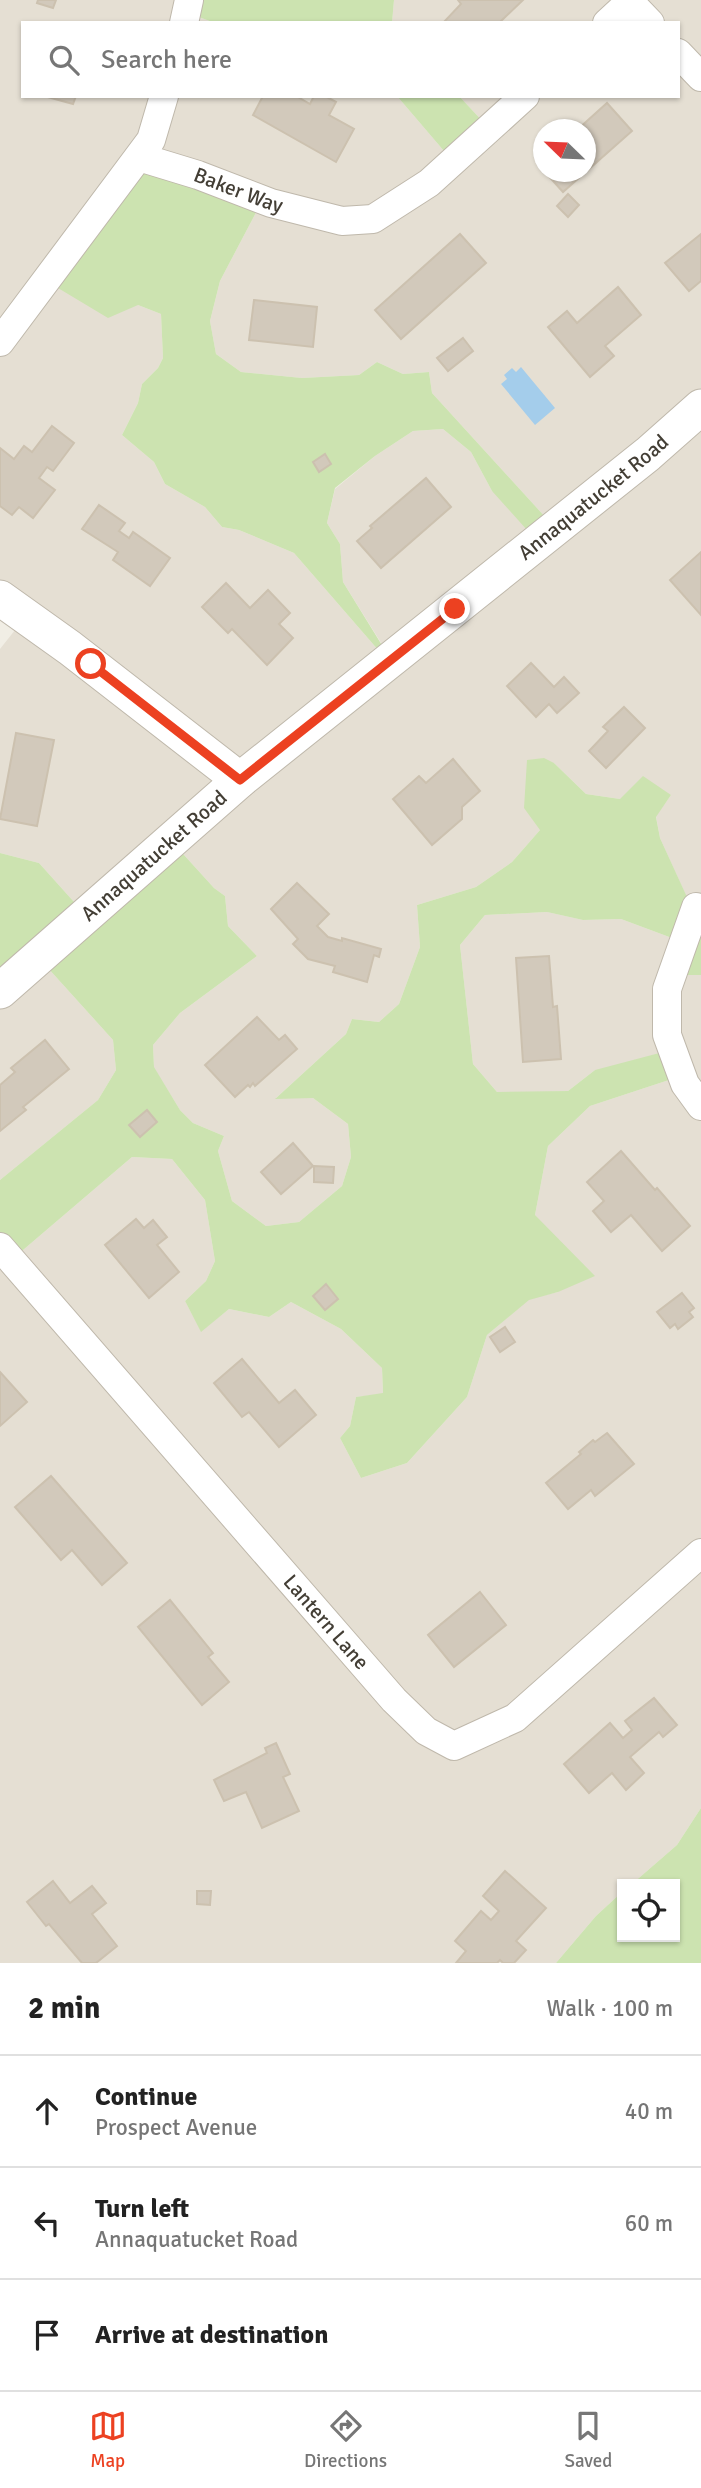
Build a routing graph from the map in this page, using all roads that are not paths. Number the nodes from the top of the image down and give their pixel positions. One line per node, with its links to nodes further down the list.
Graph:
1 (189, 0): 3 (street)
2 (631, 1): 4 (street); 5 (street)
3 (184, 21)
4 (609, 21)
5 (648, 21)
6 (680, 55): 7 (street)
7 (701, 77)
8 (163, 98): 10 (street)
9 (523, 98): 10 (street, Baker Way)
10 (139, 156): 11 (street)
11 (0, 342)
12 (701, 408): 14 (street, Annaquatucket Road)
13 (0, 598): 14 (street)
14 (240, 780): 16 (street, Annaquatucket Road)
15 (696, 907): 17 (street)
16 (0, 991)
17 (701, 1106)
18 (0, 1247): 19 (street, Lantern Lane)
19 (701, 1553)

